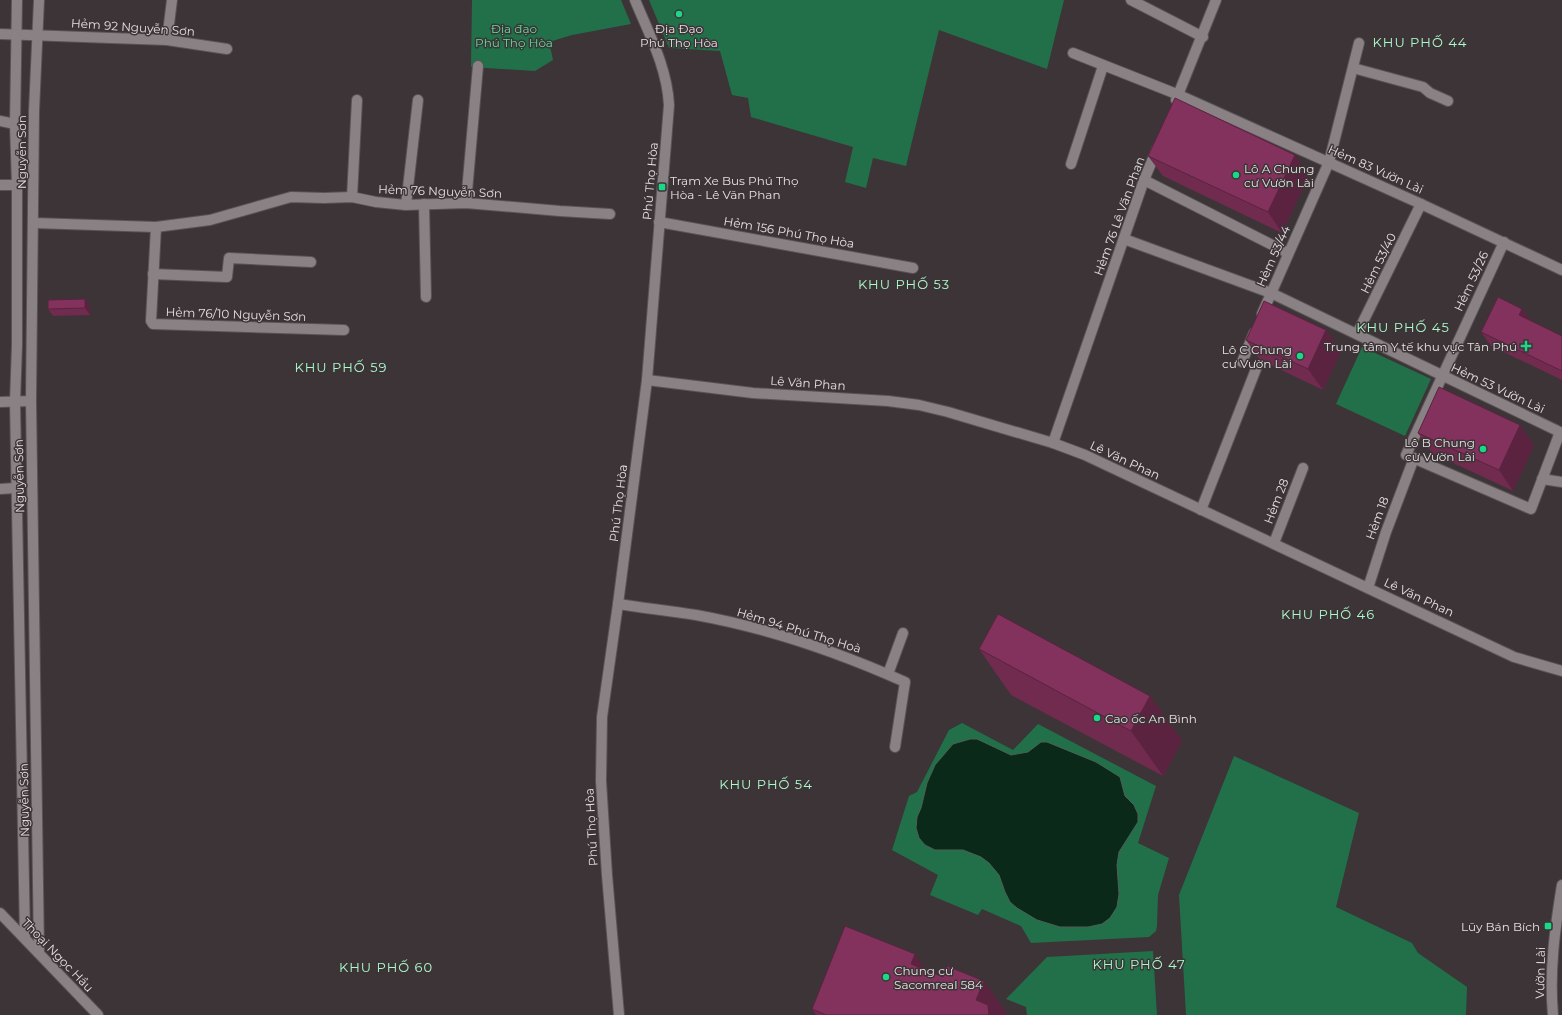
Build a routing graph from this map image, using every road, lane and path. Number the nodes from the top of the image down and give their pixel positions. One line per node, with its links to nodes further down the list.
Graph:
1 (17, 0): 7 (street, Nguyễn Sơn)
2 (40, 0): 9 (street, Nguyễn Sơn)
3 (172, 0): 11 (street)
4 (635, 0): 37 (street, Phú Thọ Hòa)
5 (1131, 0): 10 (street)
6 (1216, 0): 10 (street)
7 (16, 33): 8 (street, Hẻm 92 Nguyễn Sơn); 9 (street, Hẻm 92 Nguyễn Sơn); 24 (street, Nguyễn Sơn)
8 (0, 34)
9 (37, 34): 11 (street, Hẻm 92 Nguyễn Sơn); 38 (street, Nguyễn Sơn)
10 (1203, 37): 18 (street)
11 (167, 40): 13 (street, Hẻm 92 Nguyễn Sơn)
12 (1359, 43): 17 (street, Hẻm 53/44)
13 (227, 49)
14 (1073, 53): 16 (street, Hẻm 83 Vườn Lài)
15 (478, 66): 32 (street)
16 (1103, 66): 18 (street, Hẻm 83 Vườn Lài); 27 (street)
17 (1353, 68): 21 (street); 26 (street, Hẻm 53/44)
18 (1179, 95): 22 (street); 26 (street, Hẻm 83 Vườn Lài)
19 (358, 100): 31 (street)
20 (418, 100): 35 (street)
21 (1448, 101)
22 (1173, 109)
23 (0, 121): 24 (street)
24 (15, 124): 30 (street, Nguyễn Sơn)
25 (1162, 137): 28 (street, Hẻm 76 Lê Văn Phan)
26 (1329, 162): 34 (street, Hẻm 83 Vườn Lài); 42 (street, Hẻm 53/44)
27 (1071, 164)
28 (1144, 180): 40 (street, Hẻm 76 Lê Văn Phan); 42 (street)
29 (0, 185): 30 (street)
30 (17, 185): 57 (street, Nguyễn Sơn)
31 (352, 196): 35 (street, Hẻm 76 Nguyễn Sơn); 39 (street, Hẻm 76 Nguyễn Sơn)
32 (466, 203): 33 (street, Hẻm 76 Nguyễn Sơn); 36 (street, Hẻm 76 Nguyễn Sơn)
33 (424, 204): 35 (street, Hẻm 76 Nguyễn Sơn); 48 (street)
34 (1422, 204): 41 (street, Hẻm 83 Vườn Lài); 50 (street, Hẻm 53/40)
35 (406, 205)
36 (610, 214)
37 (659, 222): 44 (street, Hẻm 156 Phú Thọ Hòa); 54 (street, Phú Thọ Hòa)
38 (34, 223): 39 (street, Hẻm 76 Nguyễn Sơn); 55 (street, Nguyễn Sơn)
39 (156, 227): 46 (street, Hẻm 76/10 Nguyễn Sơn)
40 (1124, 239): 47 (street, Hẻm 53 Vườn Lài); 58 (street, Hẻm 76 Lê Văn Phan)
41 (1504, 242): 45 (street, Hẻm 83 Vườn Lài); 53 (street, Hẻm 53/26)
42 (1288, 253): 47 (street, Hẻm 53/44)
43 (311, 262): 46 (street)
44 (913, 268)
45 (1562, 270)
46 (153, 274): 49 (street, Hẻm 76/10 Nguyễn Sơn)
47 (1271, 293): 50 (street, Hẻm 53 Vườn Lài); 51 (street, Hẻm 53/44)
48 (426, 297)
49 (344, 330)
50 (1357, 334): 53 (street, Hẻm 53 Vườn Lài)
51 (1242, 362)
52 (1256, 369): 65 (street)
53 (1442, 375): 59 (street, Hẻm 53/26); 61 (street, Hẻm 53 Vườn Lài)
54 (646, 380): 58 (street, Lê Văn Phan); 68 (street, Phú Thọ Hòa)
55 (31, 401): 57 (street); 72 (street, Nguyễn Sơn)
56 (0, 402): 57 (street)
57 (15, 402): 63 (street, Nguyễn Sơn)
58 (1053, 443): 65 (street, Lê Văn Phan)
59 (1414, 458): 61 (street, Hẻm 53 Vườn Lài); 67 (street, Hẻm 18)
60 (1303, 468): 66 (street, Hẻm 28)
61 (1542, 479): 62 (street)
62 (1562, 482)
63 (16, 488): 64 (street); 73 (street, Nguyễn Sơn)
64 (0, 489)
65 (1201, 510): 66 (street, Lê Văn Phan)
66 (1274, 543): 67 (street, Lê Văn Phan)
67 (1368, 588): 70 (street, Lê Văn Phan)
68 (618, 604): 71 (street, Hẻm 94 Phú Thọ Hoà); 80 (street, Phú Thọ Hòa)
69 (903, 632): 71 (street)
70 (1562, 671)
71 (888, 674): 74 (street, Hẻm 94 Phú Thọ Hoà)
72 (35, 695): 73 (street); 78 (street, Nguyễn Sơn)
73 (20, 697): 77 (street, Nguyễn Sơn)
74 (895, 747)
75 (1562, 885): 81 (street, Vườn Lài)
76 (0, 913): 77 (street, Thoại Ngọc Hầu)
77 (25, 938): 78 (street, Thoại Ngọc Hầu)
78 (39, 952): 79 (street, Thoại Ngọc Hầu)
79 (98, 1015)
80 (619, 1015)
81 (1553, 1015)

